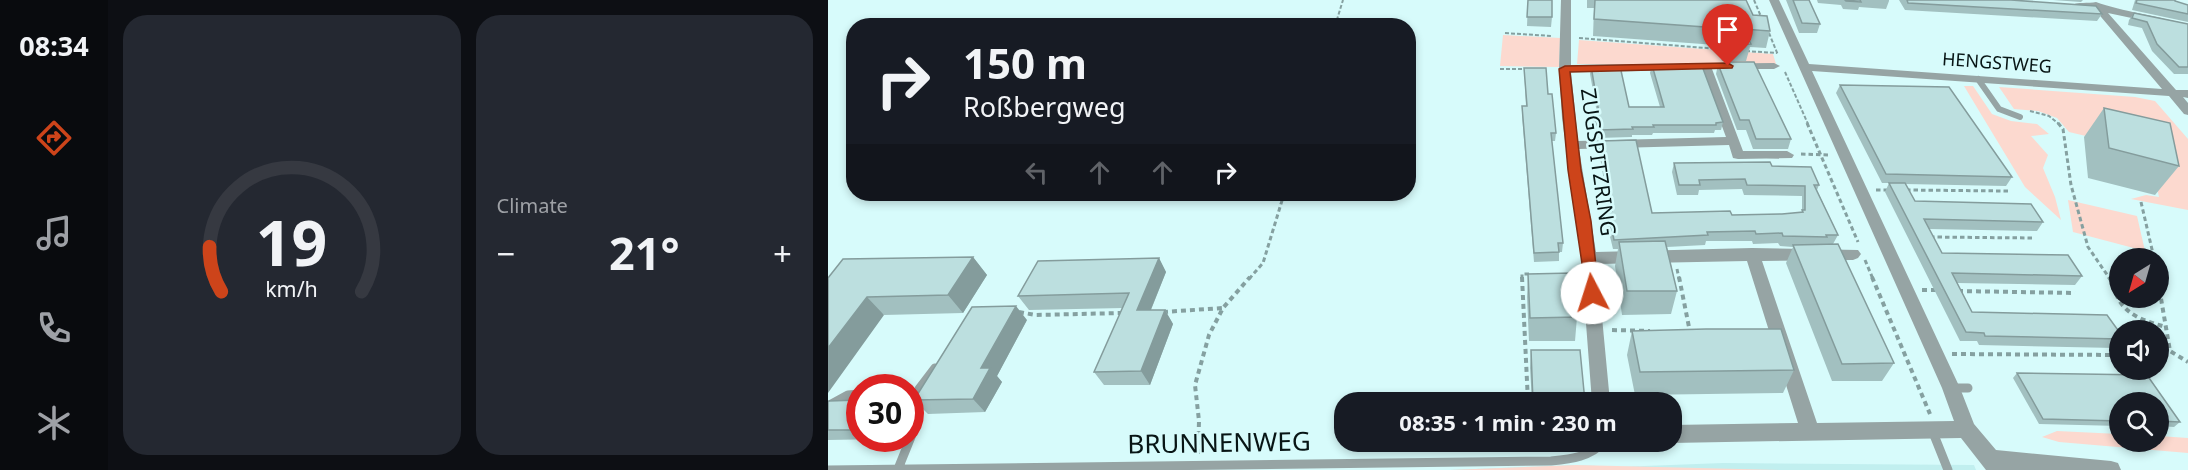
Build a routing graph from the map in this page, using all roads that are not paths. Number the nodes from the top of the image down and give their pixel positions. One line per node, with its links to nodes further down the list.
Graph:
1 (1566, 0): 9 (street, ZUGSPITZRING)
2 (1774, 0): 8 (street)
3 (2095, 4): 4 (street); 5 (street); 11 (street)
4 (2067, 6)
5 (2188, 27)
6 (1779, 64): 7 (street)
7 (1705, 66): 9 (street); 15 (street)
8 (1803, 67): 10 (street, HENGSTWEG); 23 (street)
9 (1565, 69): 16 (street, ZUGSPITZRING)
10 (1978, 79): 11 (street, HENGSTWEG); 14 (lane)
11 (2170, 92): 12 (street, HENGSTWEG); 13 (street)
12 (2188, 94)
13 (2188, 111)
14 (2020, 117)
15 (1734, 141): 16 (street); 17 (street)
16 (1572, 145): 20 (street, ZUGSPITZRING)
17 (1787, 154)
18 (1858, 250): 19 (street)
19 (1752, 254): 20 (street); 30 (street)
20 (1589, 258): 25 (street, ZUGSPITZRING)
21 (940, 360): 22 (lane)
22 (924, 379)
23 (1951, 388): 24 (lane); 28 (street)
24 (1968, 388)
25 (1600, 392)
26 (846, 396): 27 (lane)
27 (828, 406)
28 (1966, 429): 29 (street); 34 (street)
29 (1934, 430): 30 (street); 37 (lane)
30 (1810, 431): 31 (street)
31 (1682, 434)
32 (905, 452): 35 (lane)
33 (1591, 452): 35 (lane, BRUNNENWEG)
34 (1993, 465): 38 (street)
35 (898, 469): 36 (lane, BRUNNENWEG)
36 (828, 470)
37 (1948, 470)
38 (2112, 470)

